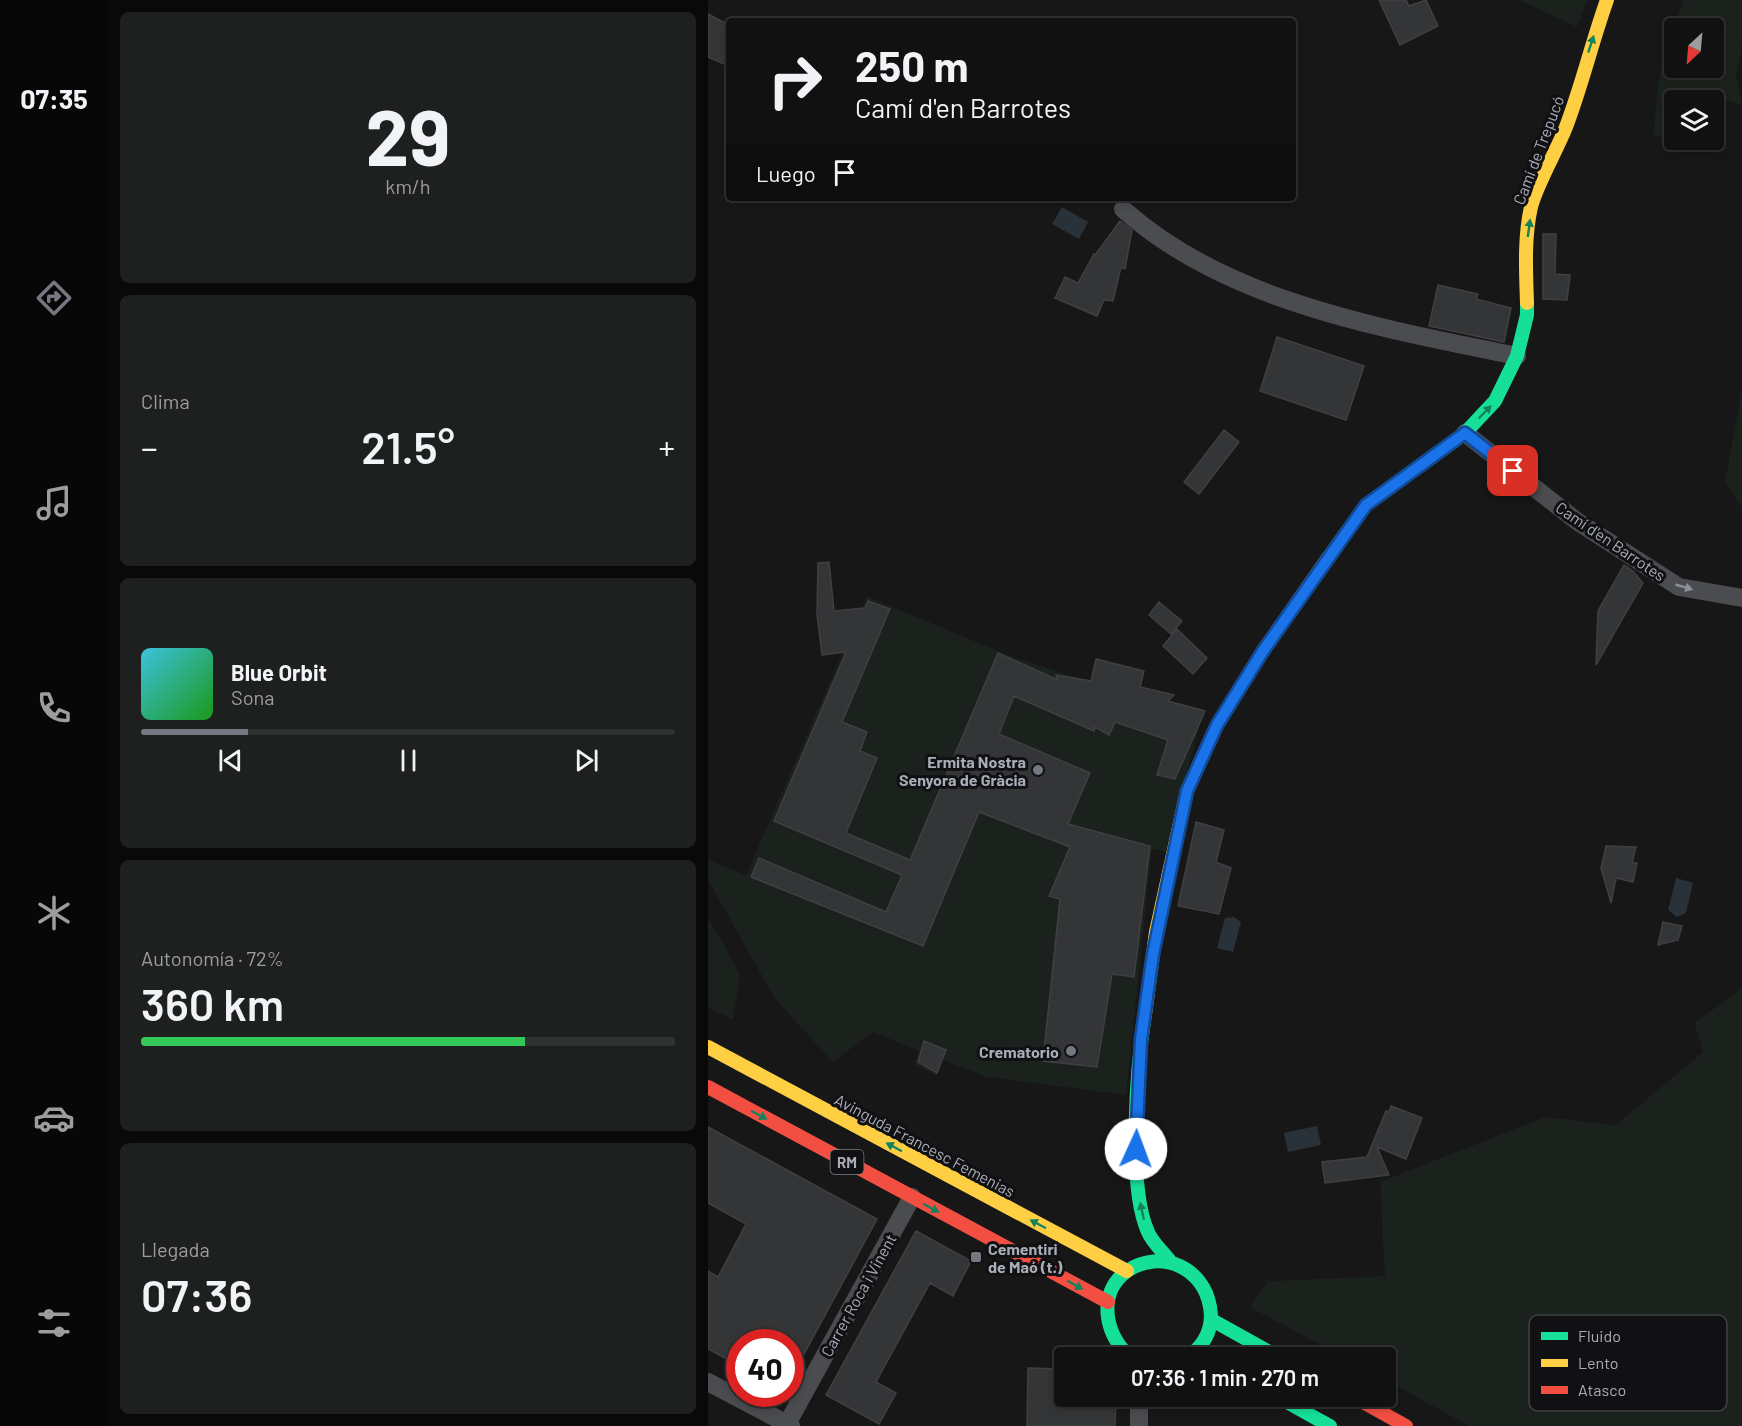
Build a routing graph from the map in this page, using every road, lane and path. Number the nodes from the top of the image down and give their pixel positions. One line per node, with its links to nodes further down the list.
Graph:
1 (1606, 0): 3 (main road, Camí de Trepucó, one-way to 1)
2 (1123, 208): 3 (street)
3 (1517, 356): 4 (main road, Camí de Trepucó, one-way to 3)
4 (1465, 433): 5 (street, Camí d'en Barrotes, one-way to 5); 9 (main road, Camí de Trepucó, one-way to 4)
5 (1742, 598)
6 (708, 1047): 10 (main road, Avinguda Francesc Femenias / RM, one-way to 6)
7 (708, 1087): 8 (main road, RM, one-way to 8)
8 (912, 1197): 11 (main road, RM, one-way to 11); 20 (street, Carrer Roca i Vinent)
9 (1170, 1261): 10 (main road); 12 (main road)
10 (1127, 1271): 11 (main road)
11 (1108, 1302): 13 (main road)
12 (1212, 1320): 14 (main road); 15 (main road)
13 (1120, 1347)
14 (1200, 1347)
15 (1260, 1347)
16 (708, 1382): 20 (street)
17 (1139, 1407): 21 (street)
18 (1296, 1407): 22 (main road)
19 (1372, 1407): 23 (main road)
20 (789, 1425)
21 (1139, 1426)
22 (1330, 1426)
23 (1406, 1426)

